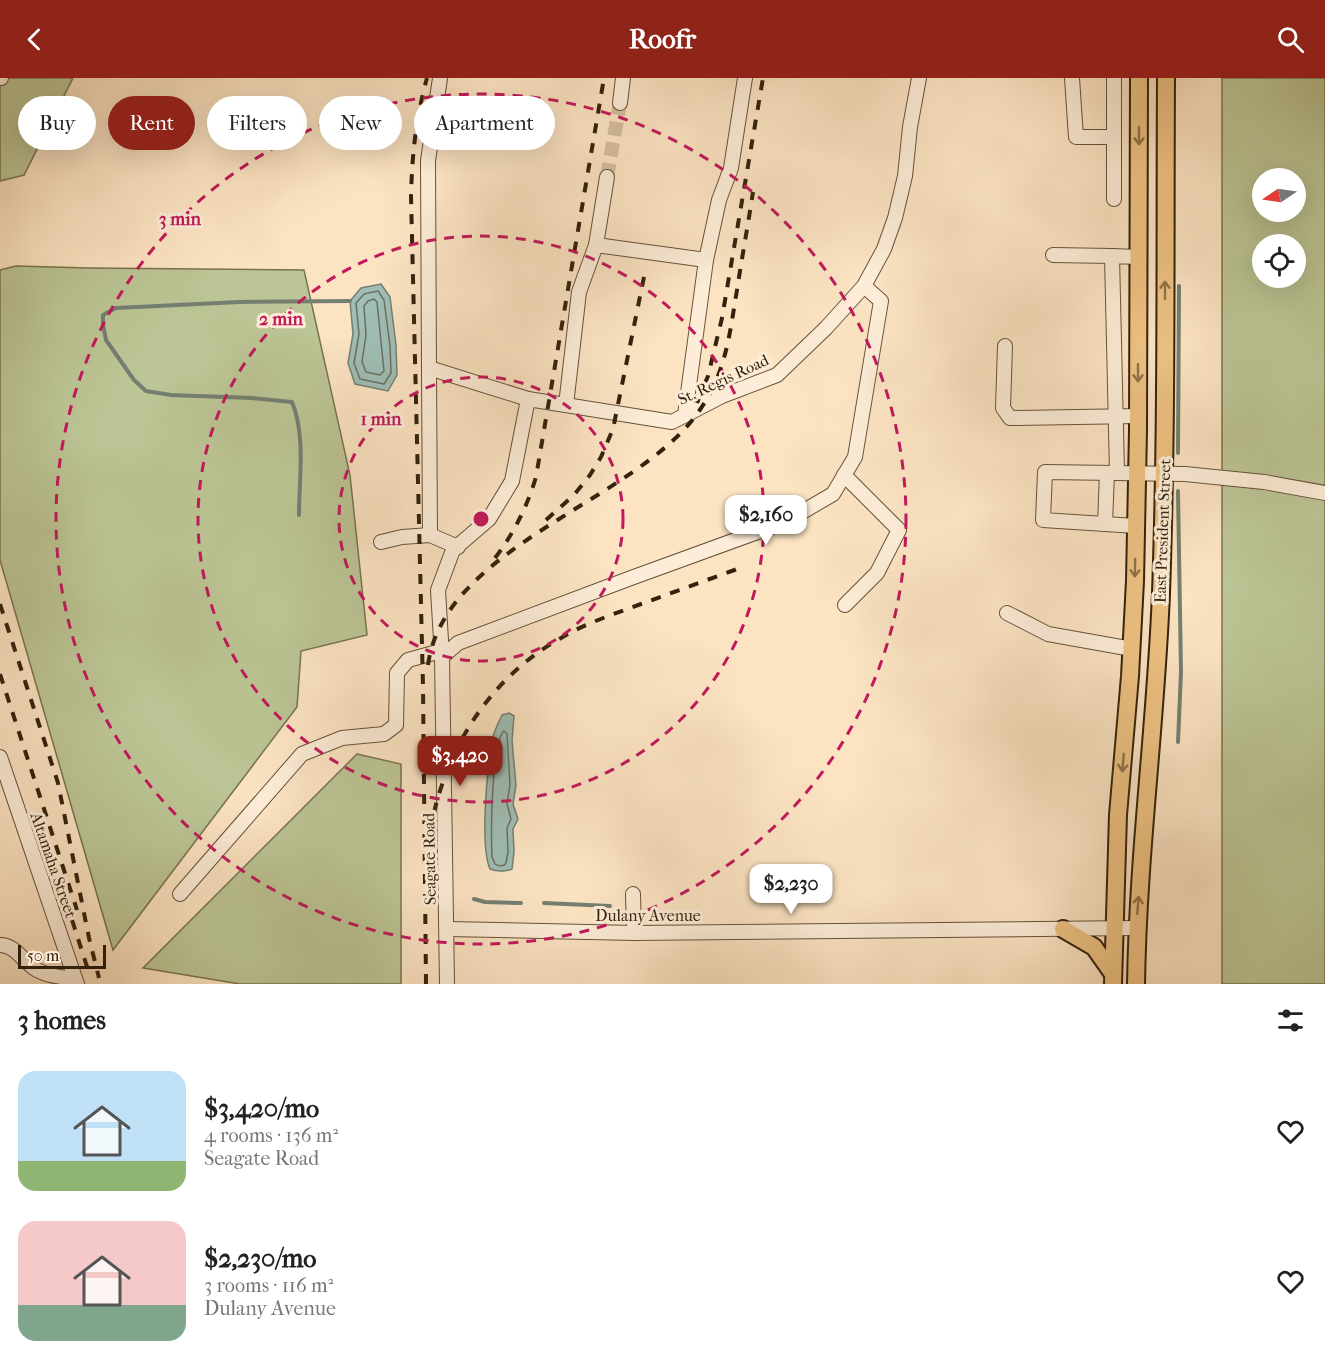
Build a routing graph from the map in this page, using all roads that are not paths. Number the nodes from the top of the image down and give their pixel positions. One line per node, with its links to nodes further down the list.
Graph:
1 (440, 78): 24 (street)
2 (623, 78): 11 (street)
3 (745, 78): 19 (street)
4 (919, 78): 20 (street, St. Regis Road)
5 (1072, 78): 12 (street)
6 (1114, 78): 9 (street)
7 (1139, 78): 10 (main road, East President Street)
8 (1166, 78): 33 (main road, East President Street, one-way to 8)
9 (1114, 98): 10 (street); 12 (street)
10 (1139, 98): 18 (main road, East President Street, one-way to 18)
11 (620, 103)
12 (1113, 136): 14 (street)
13 (607, 177): 15 (street)
14 (1114, 199)
15 (596, 245): 19 (street); 26 (street)
16 (1053, 255): 17 (street)
17 (1112, 256): 18 (street); 21 (street)
18 (1138, 257): 22 (main road, East President Street)
19 (706, 260): 27 (street)
20 (864, 286): 27 (street, St. Regis Road); 32 (street)
21 (1113, 334): 22 (street); 29 (street)
22 (1138, 334): 28 (main road, East President Street, one-way to 28)
23 (1005, 346): 29 (street)
24 (429, 368): 25 (street, St. Regis Road); 37 (street)
25 (528, 399): 26 (street, St. Regis Road); 39 (street)
26 (566, 405): 27 (street, St. Regis Road)
27 (685, 415)
28 (1138, 416): 29 (street); 31 (main road, East President Street)
29 (1116, 417): 30 (street)
30 (1112, 473): 31 (street); 35 (street); 35 (street)
31 (1137, 474): 33 (street); 36 (main road, East President Street)
32 (844, 475): 40 (street); 43 (street)
33 (1164, 475): 34 (street); 44 (main road, East President Street)
34 (1325, 493)
35 (1105, 524): 36 (street)
36 (1136, 526): 42 (main road, East President Street, one-way to 42)
37 (430, 535): 38 (street); 39 (street)
38 (381, 542)
39 (458, 546): 43 (street, Seagate Road)
40 (845, 605)
41 (1007, 613): 42 (street)
42 (1132, 649): 44 (main road); 48 (main road, East President Street, one-way to 48)
43 (442, 654): 46 (street); 50 (street, Seagate Road)
44 (1150, 750): 49 (main road, East President Street, one-way to 44)
45 (0, 757): 55 (street, Altamaha Street)
46 (180, 894)
47 (633, 894): 52 (street)
48 (1113, 928): 49 (street, Dulany Avenue); 51 (street, Dulany Avenue); 54 (main road, East President Street)
49 (1137, 928): 57 (main road, East President Street)
50 (447, 929): 52 (street, Dulany Avenue); 56 (street, Seagate Road)
51 (1063, 929): 52 (street, Dulany Avenue); 54 (main road)
52 (634, 933)
53 (0, 945): 55 (street)
54 (1113, 979)
55 (76, 981)
56 (447, 984)
57 (1136, 984)

